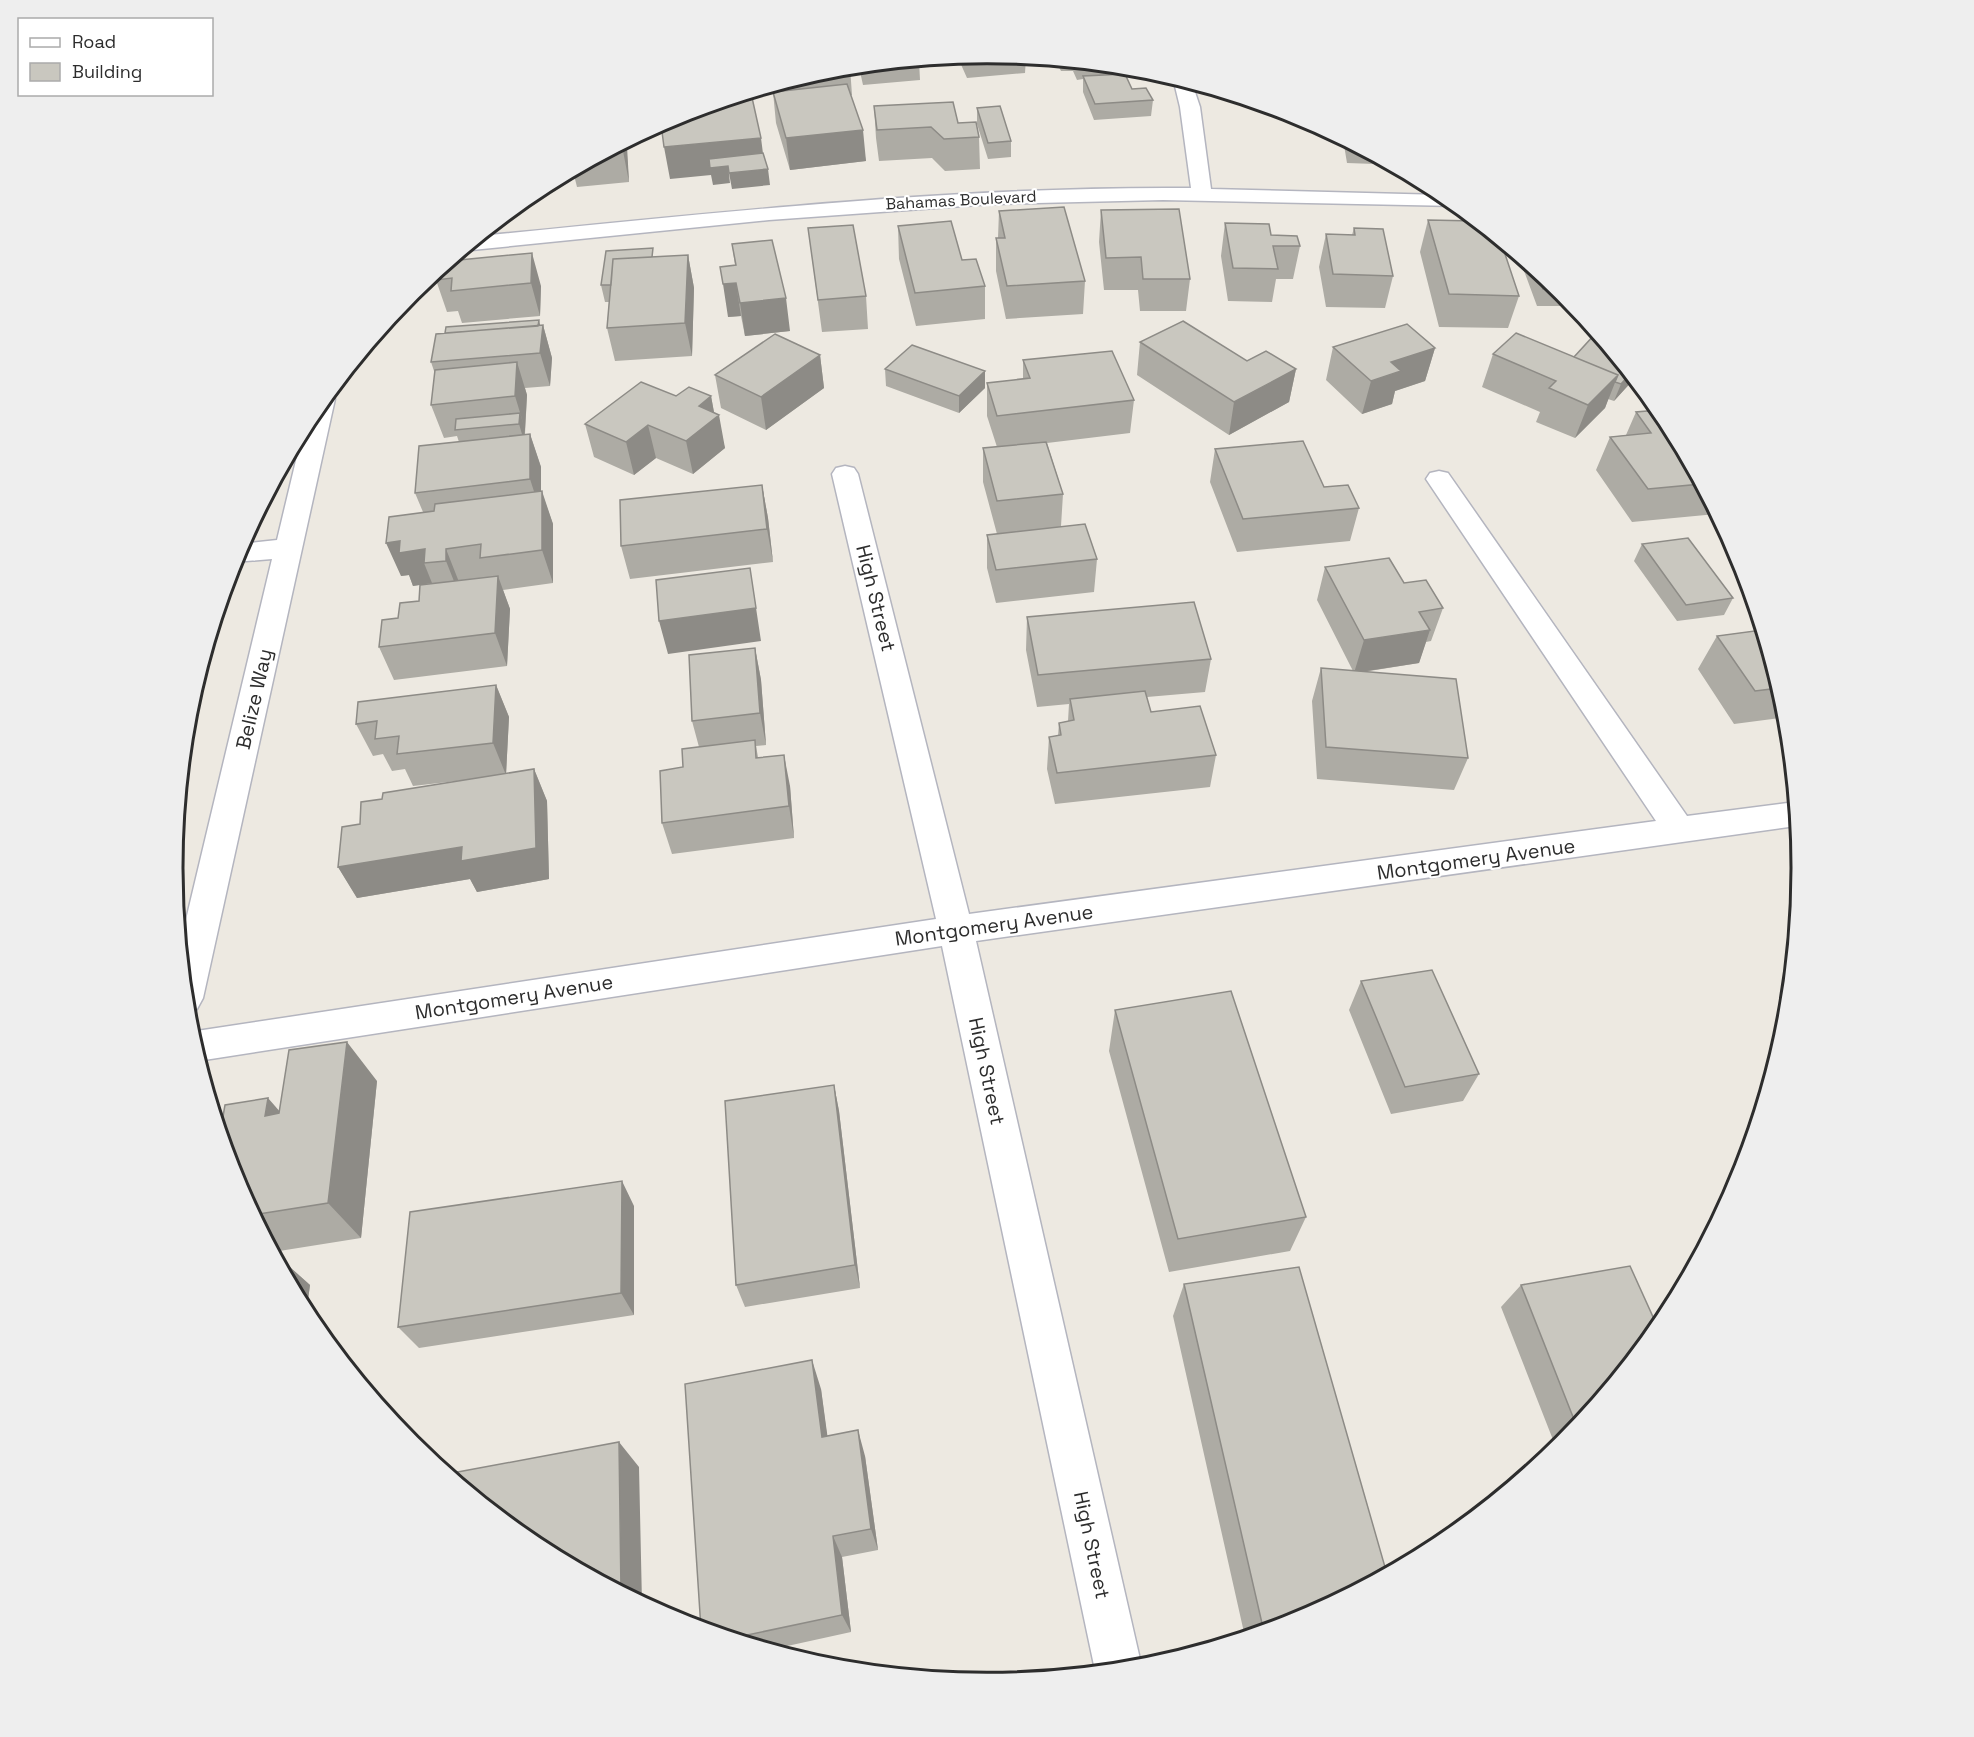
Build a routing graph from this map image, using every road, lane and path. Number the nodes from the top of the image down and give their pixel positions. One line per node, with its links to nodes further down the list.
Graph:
1 (1184, 89): 2 (street)
2 (1202, 195): 3 (street, Bahamas Boulevard); 4 (street, Bahamas Boulevard)
3 (1435, 201)
4 (485, 242)
5 (317, 423): 8 (street, Belize Way)
6 (845, 474): 12 (street, High Street)
7 (1439, 478): 11 (street)
8 (288, 548): 9 (street); 13 (street, Belize Way)
9 (248, 553)
10 (1789, 815): 11 (street, Montgomery Avenue)
11 (1680, 831): 12 (street, Montgomery Avenue)
12 (956, 930): 14 (street, Montgomery Avenue); 15 (street, High Street)
13 (190, 975)
14 (203, 1045)
15 (1117, 1662)

